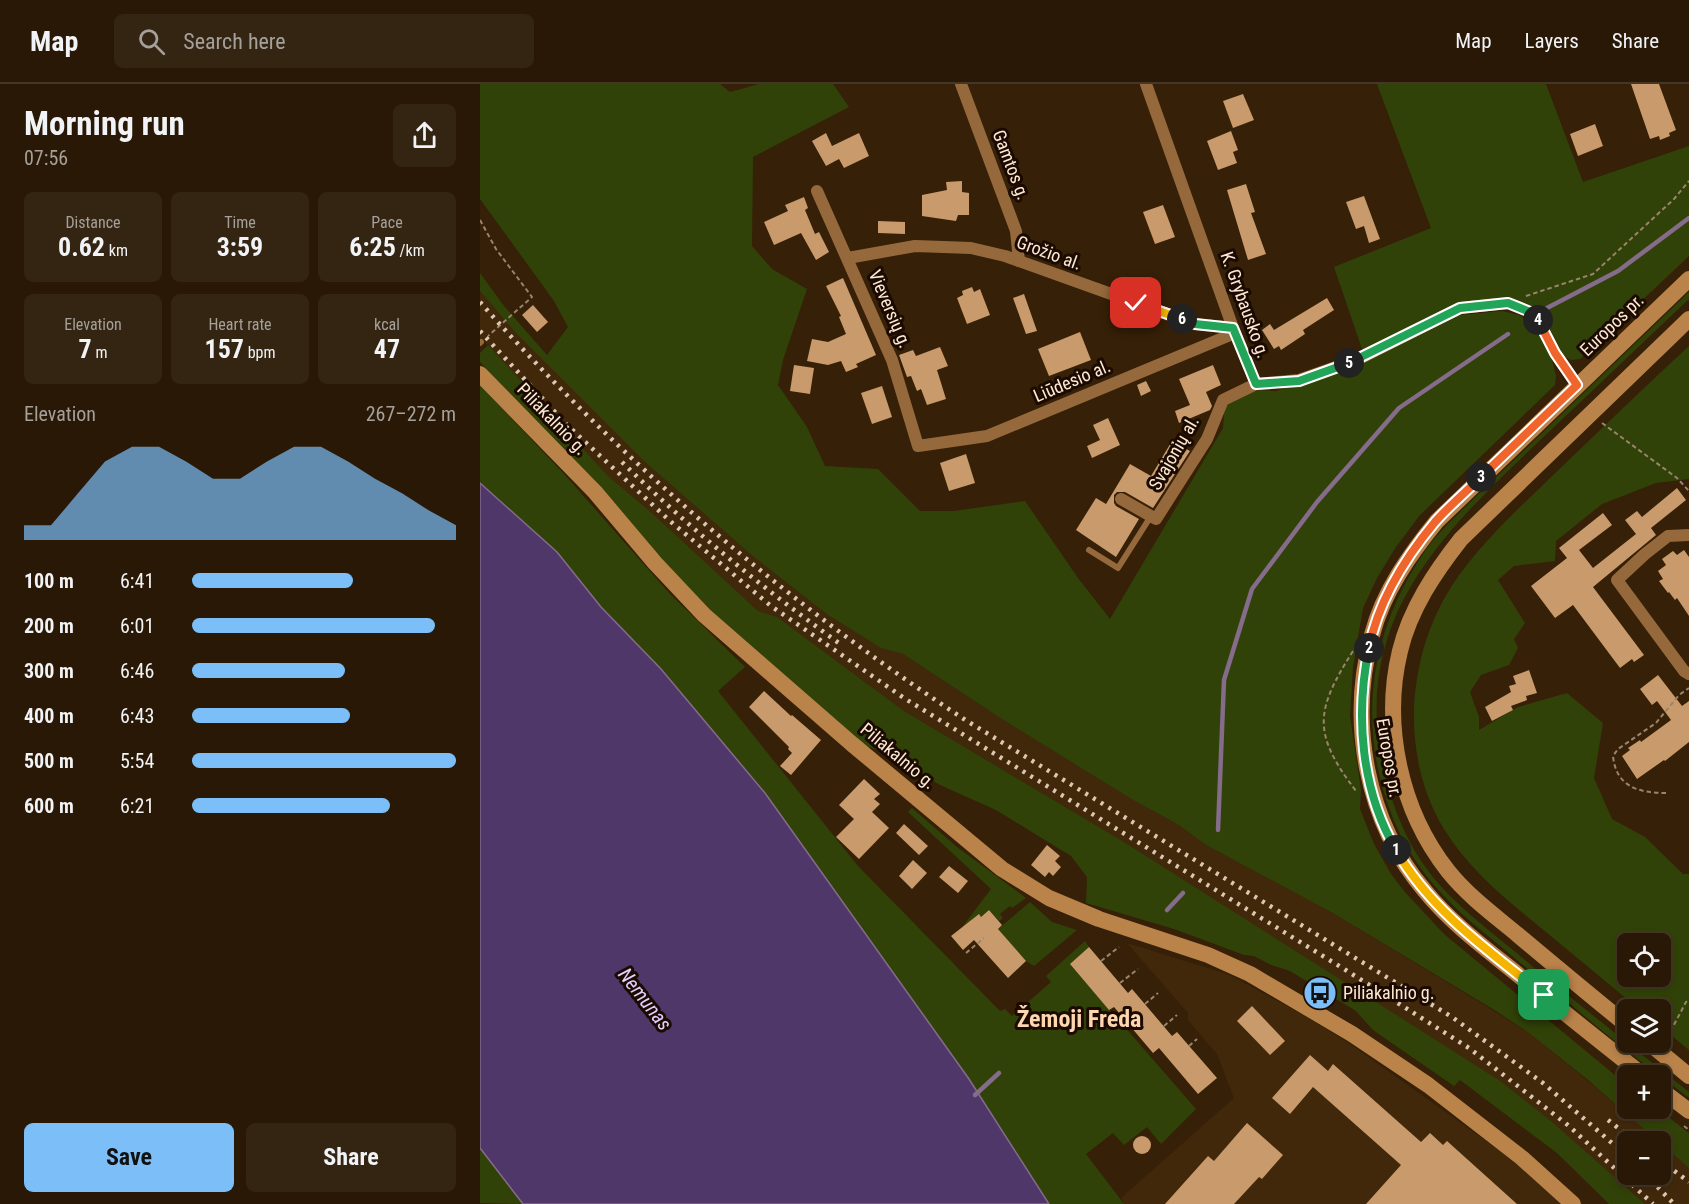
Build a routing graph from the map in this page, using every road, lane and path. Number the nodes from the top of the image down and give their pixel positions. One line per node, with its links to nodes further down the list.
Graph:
1 (961, 84): 7 (street, Gamtos g.)
2 (1146, 84): 11 (street, K. Grybausko g.)
3 (1689, 181): 9 (path)
4 (817, 191): 6 (street, Vieversių g.)
5 (480, 220): 12 (path)
6 (848, 258): 7 (street, Grožio al.); 17 (street, Vieversių g.)
7 (1019, 261): 11 (street, Grožio al.)
8 (1689, 279): 15 (main road, Europos pr.)
9 (1508, 303): 14 (street, K. Grybausko g.); 15 (street, K. Grybausko g.)
10 (1689, 319): 36 (main road, Europos pr.)
11 (1234, 331): 14 (street, K. Grybausko g.); 17 (street, Liūdesio al.)
12 (480, 342)
13 (480, 374): 46 (main road, Piliakalnio g.)
14 (1256, 384): 20 (street, Svajonių al.)
15 (1577, 385): 42 (main road, Europos pr.)
16 (1602, 423): 18 (path)
17 (918, 446)
18 (1689, 491)
19 (1121, 498): 20 (street, Svajonių al.)
20 (1151, 516): 22 (lane)
21 (1689, 535): 23 (street)
22 (1089, 550)
23 (1689, 674)
24 (1689, 688): 25 (path)
25 (1666, 793)
26 (984, 938): 28 (path)
27 (1119, 946): 29 (path)
28 (966, 953)
29 (1101, 961)
30 (1138, 969): 31 (path)
31 (1120, 983)
32 (1158, 993): 34 (path)
33 (1689, 1000): 38 (path)
34 (1145, 1004)
35 (1177, 1015): 37 (path)
36 (1617, 1017)
37 (1164, 1026)
38 (1671, 1030)
39 (1197, 1039): 40 (path)
40 (1189, 1046)
41 (1661, 1053): 43 (main road)
42 (1630, 1065)
43 (1689, 1076)
44 (1671, 1097): 45 (main road)
45 (1689, 1111)
46 (1573, 1204)

